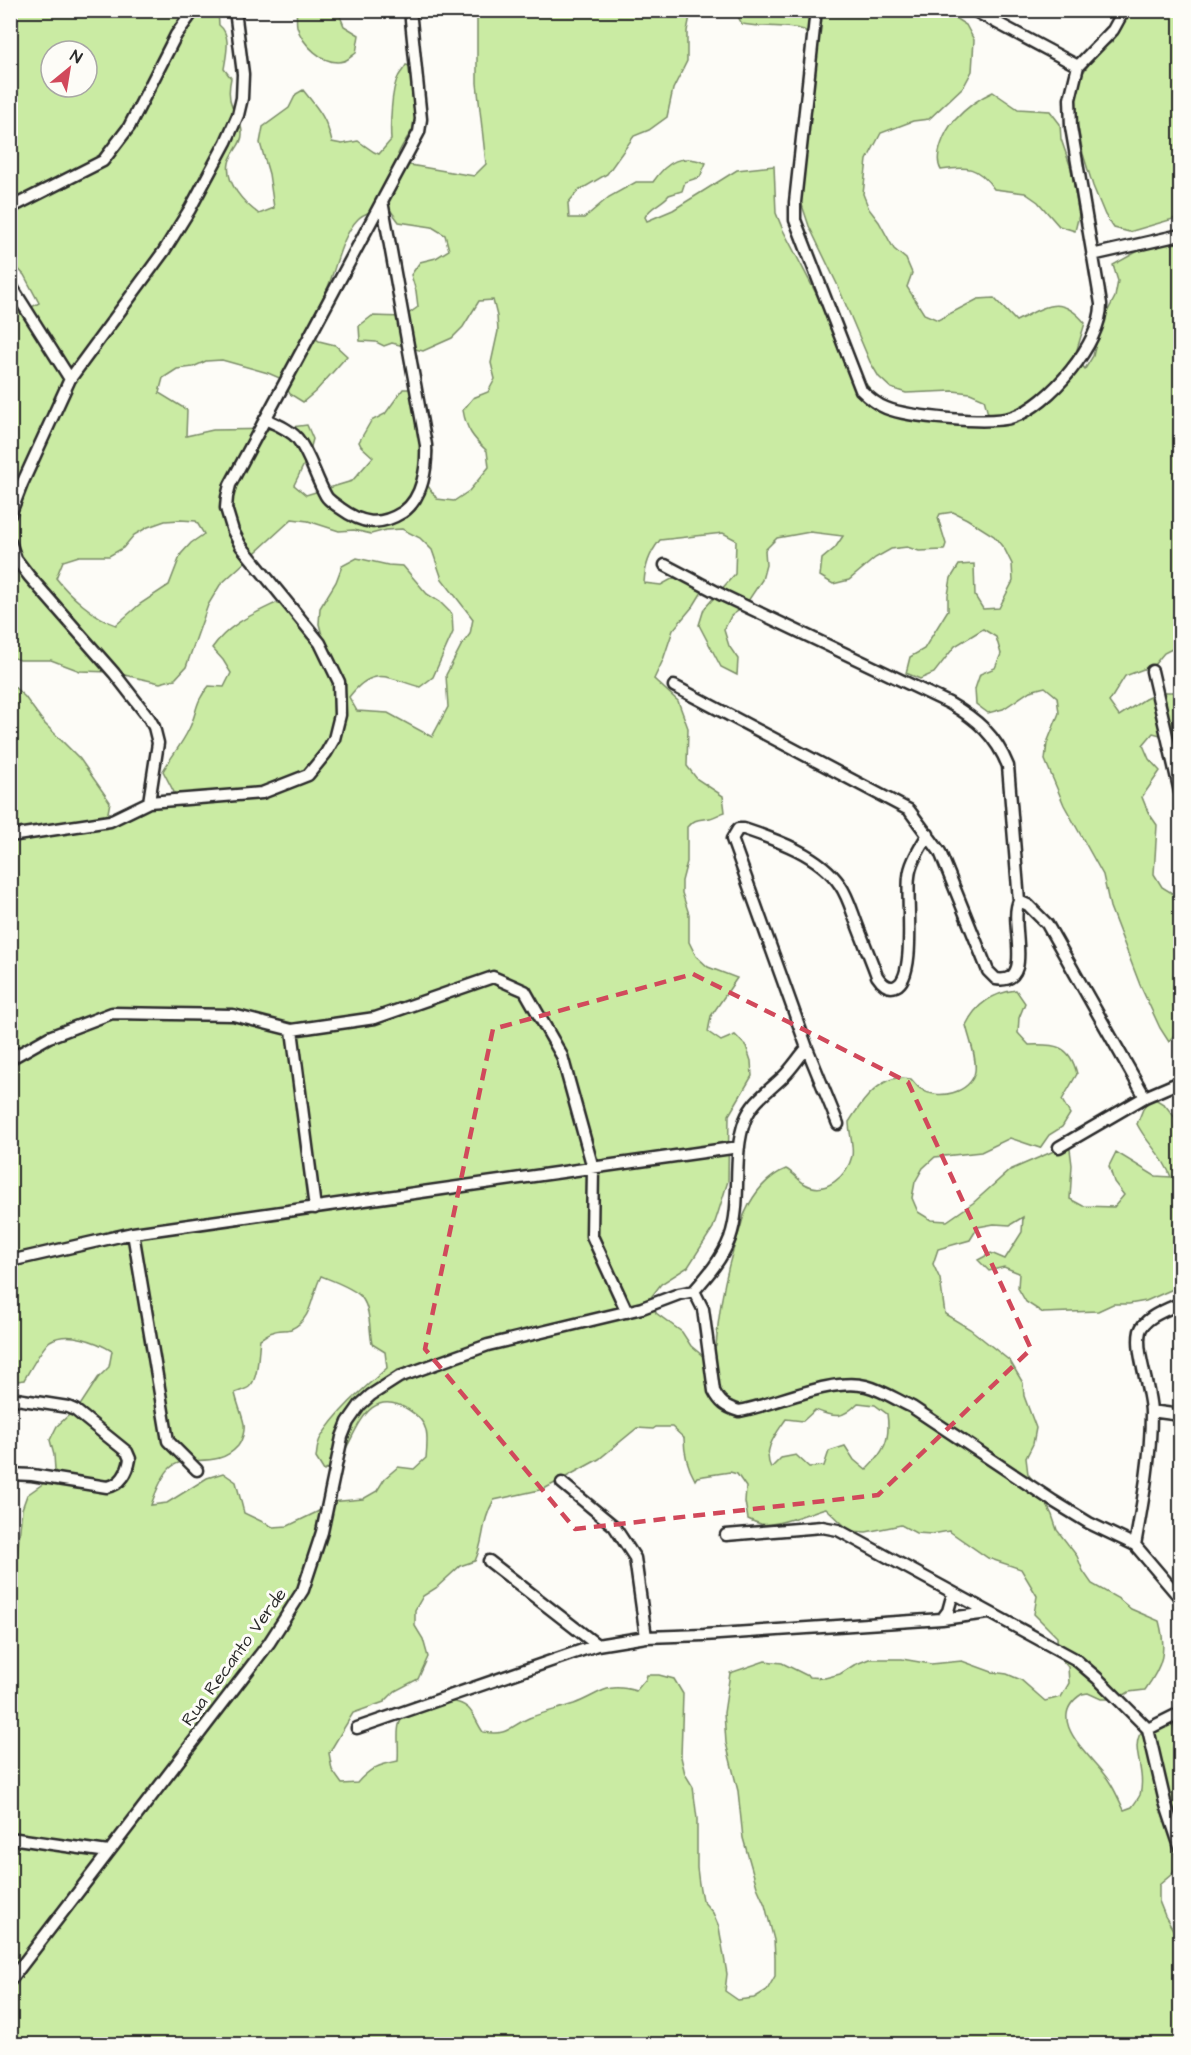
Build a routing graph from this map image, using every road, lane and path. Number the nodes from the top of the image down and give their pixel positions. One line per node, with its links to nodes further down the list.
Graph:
1 (194, 10): 9 (street)
2 (235, 10): 13 (street)
3 (410, 10): 8 (street)
4 (816, 10): 11 (street)
5 (973, 10): 7 (street)
6 (1124, 10): 7 (street)
7 (1078, 66): 11 (street)
8 (382, 201): 14 (street); 14 (street)
9 (10, 208)
10 (1180, 235): 11 (street)
11 (1092, 255)
12 (10, 284): 13 (street)
13 (70, 379): 15 (street)
14 (265, 419): 22 (street)
15 (10, 515)
16 (10, 542): 22 (street)
17 (665, 565): 25 (street)
18 (1152, 671): 20 (street)
19 (674, 686): 23 (street)
20 (1177, 764): 21 (street)
21 (1180, 792)
22 (149, 802): 24 (street)
23 (928, 834): 25 (street); 27 (street)
24 (10, 836)
25 (1019, 901): 30 (street)
26 (292, 1030): 28 (street); 34 (street); 35 (street)
27 (807, 1048): 31 (street); 32 (street)
28 (10, 1059)
29 (1180, 1082): 30 (street)
30 (1145, 1097): 33 (street)
31 (838, 1124)
32 (739, 1147): 34 (street); 38 (street)
33 (1059, 1147)
34 (593, 1168): 35 (street); 40 (street)
35 (315, 1208): 36 (street)
36 (133, 1233): 37 (street); 44 (street)
37 (10, 1261)
38 (694, 1291): 40 (street, Rua Recanto Verde); 48 (street)
39 (1180, 1303): 42 (street)
40 (627, 1312): 61 (street, Rua Recanto Verde)
41 (10, 1398): 45 (street)
42 (1152, 1411): 43 (street); 48 (street)
43 (1180, 1414)
44 (197, 1470)
45 (10, 1474)
46 (562, 1483): 54 (street)
47 (726, 1535): 50 (street)
48 (1136, 1545): 51 (street)
49 (489, 1561): 55 (street)
50 (953, 1593): 52 (street); 53 (street)
51 (1180, 1598)
52 (988, 1613): 53 (street); 58 (street)
53 (942, 1619): 54 (street)
54 (646, 1636): 55 (street)
55 (597, 1645): 57 (street)
56 (1180, 1713): 58 (street)
57 (357, 1728)
58 (1148, 1729): 60 (street)
59 (10, 1838): 61 (street)
60 (1180, 1847)
61 (108, 1852): 62 (street, Rua Recanto Verde)
62 (10, 1981)

